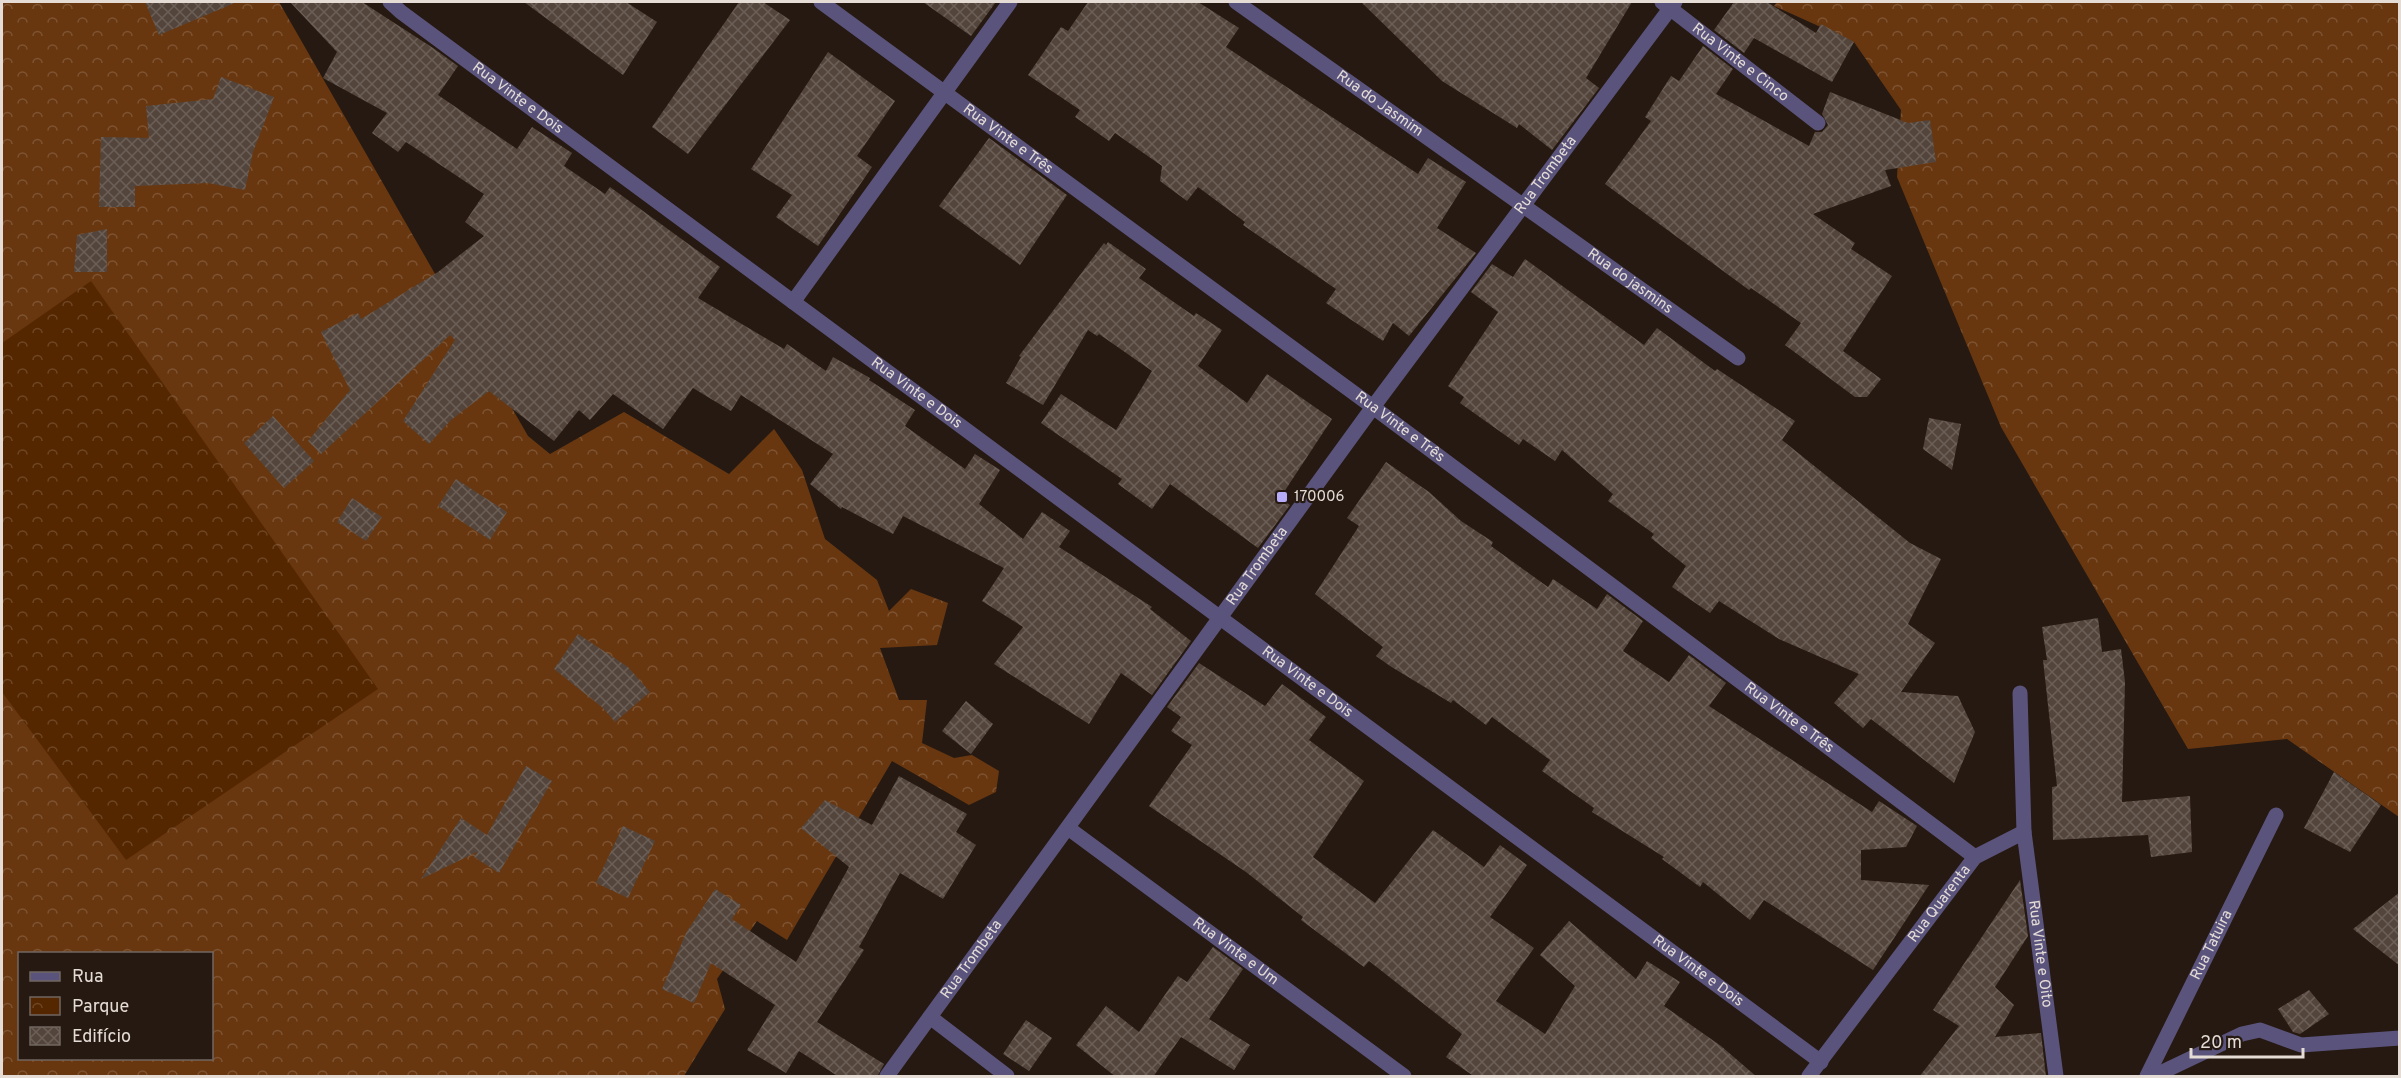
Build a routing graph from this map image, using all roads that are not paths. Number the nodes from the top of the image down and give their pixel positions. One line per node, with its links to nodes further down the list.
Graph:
1 (390, 2): 9 (street, Rua Vinte e Dois)
2 (822, 2): 6 (street, Rua Vinte e Três)
3 (1010, 2): 6 (street)
4 (1236, 2): 8 (street, Rua do Jasmim)
5 (1669, 4): 7 (street, Rua Vinte e Cinco); 8 (street, Rua Trombeta)
6 (946, 93): 9 (street); 11 (street, Rua Vinte e Três)
7 (1818, 123)
8 (1521, 206): 10 (street, Rua do jasmins); 11 (street, Rua Trombeta)
9 (793, 302): 12 (street, Rua Vinte e Dois)
10 (1738, 358)
11 (1373, 406): 12 (street, Rua Trombeta); 17 (street, Rua Vinte e Três)
12 (1221, 616): 15 (street, Rua Trombeta); 20 (street, Rua Vinte e Dois)
13 (2020, 693): 16 (street)
14 (2276, 816): 26 (street, Rua Tatuira)
15 (1068, 828): 18 (street, Rua Trombeta); 23 (street, Rua Vinte e Um)
16 (2024, 832): 17 (street, Rua Quarenta); 25 (street, Rua Vinte e Oito)
17 (1975, 857): 20 (street, Rua Quarenta)
18 (930, 1017): 21 (street, Rua Trombeta); 22 (street)
19 (2400, 1038): 27 (street)
20 (1821, 1062): 24 (street, Rua Quarenta)
21 (887, 1077)
22 (1007, 1077)
23 (1404, 1077)
24 (1809, 1077)
25 (2056, 1077)
26 (2147, 1077)
27 (2154, 1077)

